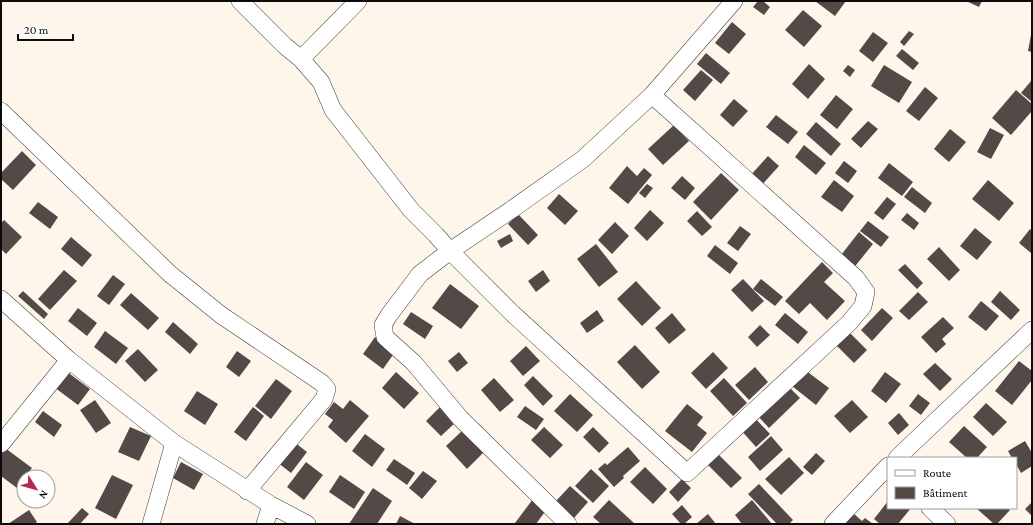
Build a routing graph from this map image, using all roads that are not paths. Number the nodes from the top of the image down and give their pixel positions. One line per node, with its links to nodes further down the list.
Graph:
1 (240, 1): 4 (street)
2 (358, 1): 4 (street)
3 (734, 1): 5 (street)
4 (301, 59): 7 (street)
5 (652, 95): 7 (street); 7 (street)
6 (1, 111): 15 (street)
7 (450, 251): 21 (street)
8 (1, 299): 10 (street)
9 (1030, 336): 13 (street)
10 (69, 360): 11 (street); 12 (street)
11 (174, 443): 15 (street); 18 (street)
12 (1, 444)
13 (899, 457)
14 (887, 468): 22 (street)
15 (247, 490): 16 (street)
16 (271, 505): 19 (street); 20 (street)
17 (931, 509): 23 (street)
18 (151, 524)
19 (266, 524)
20 (307, 524)
21 (568, 524)
22 (833, 524)
23 (947, 524)

